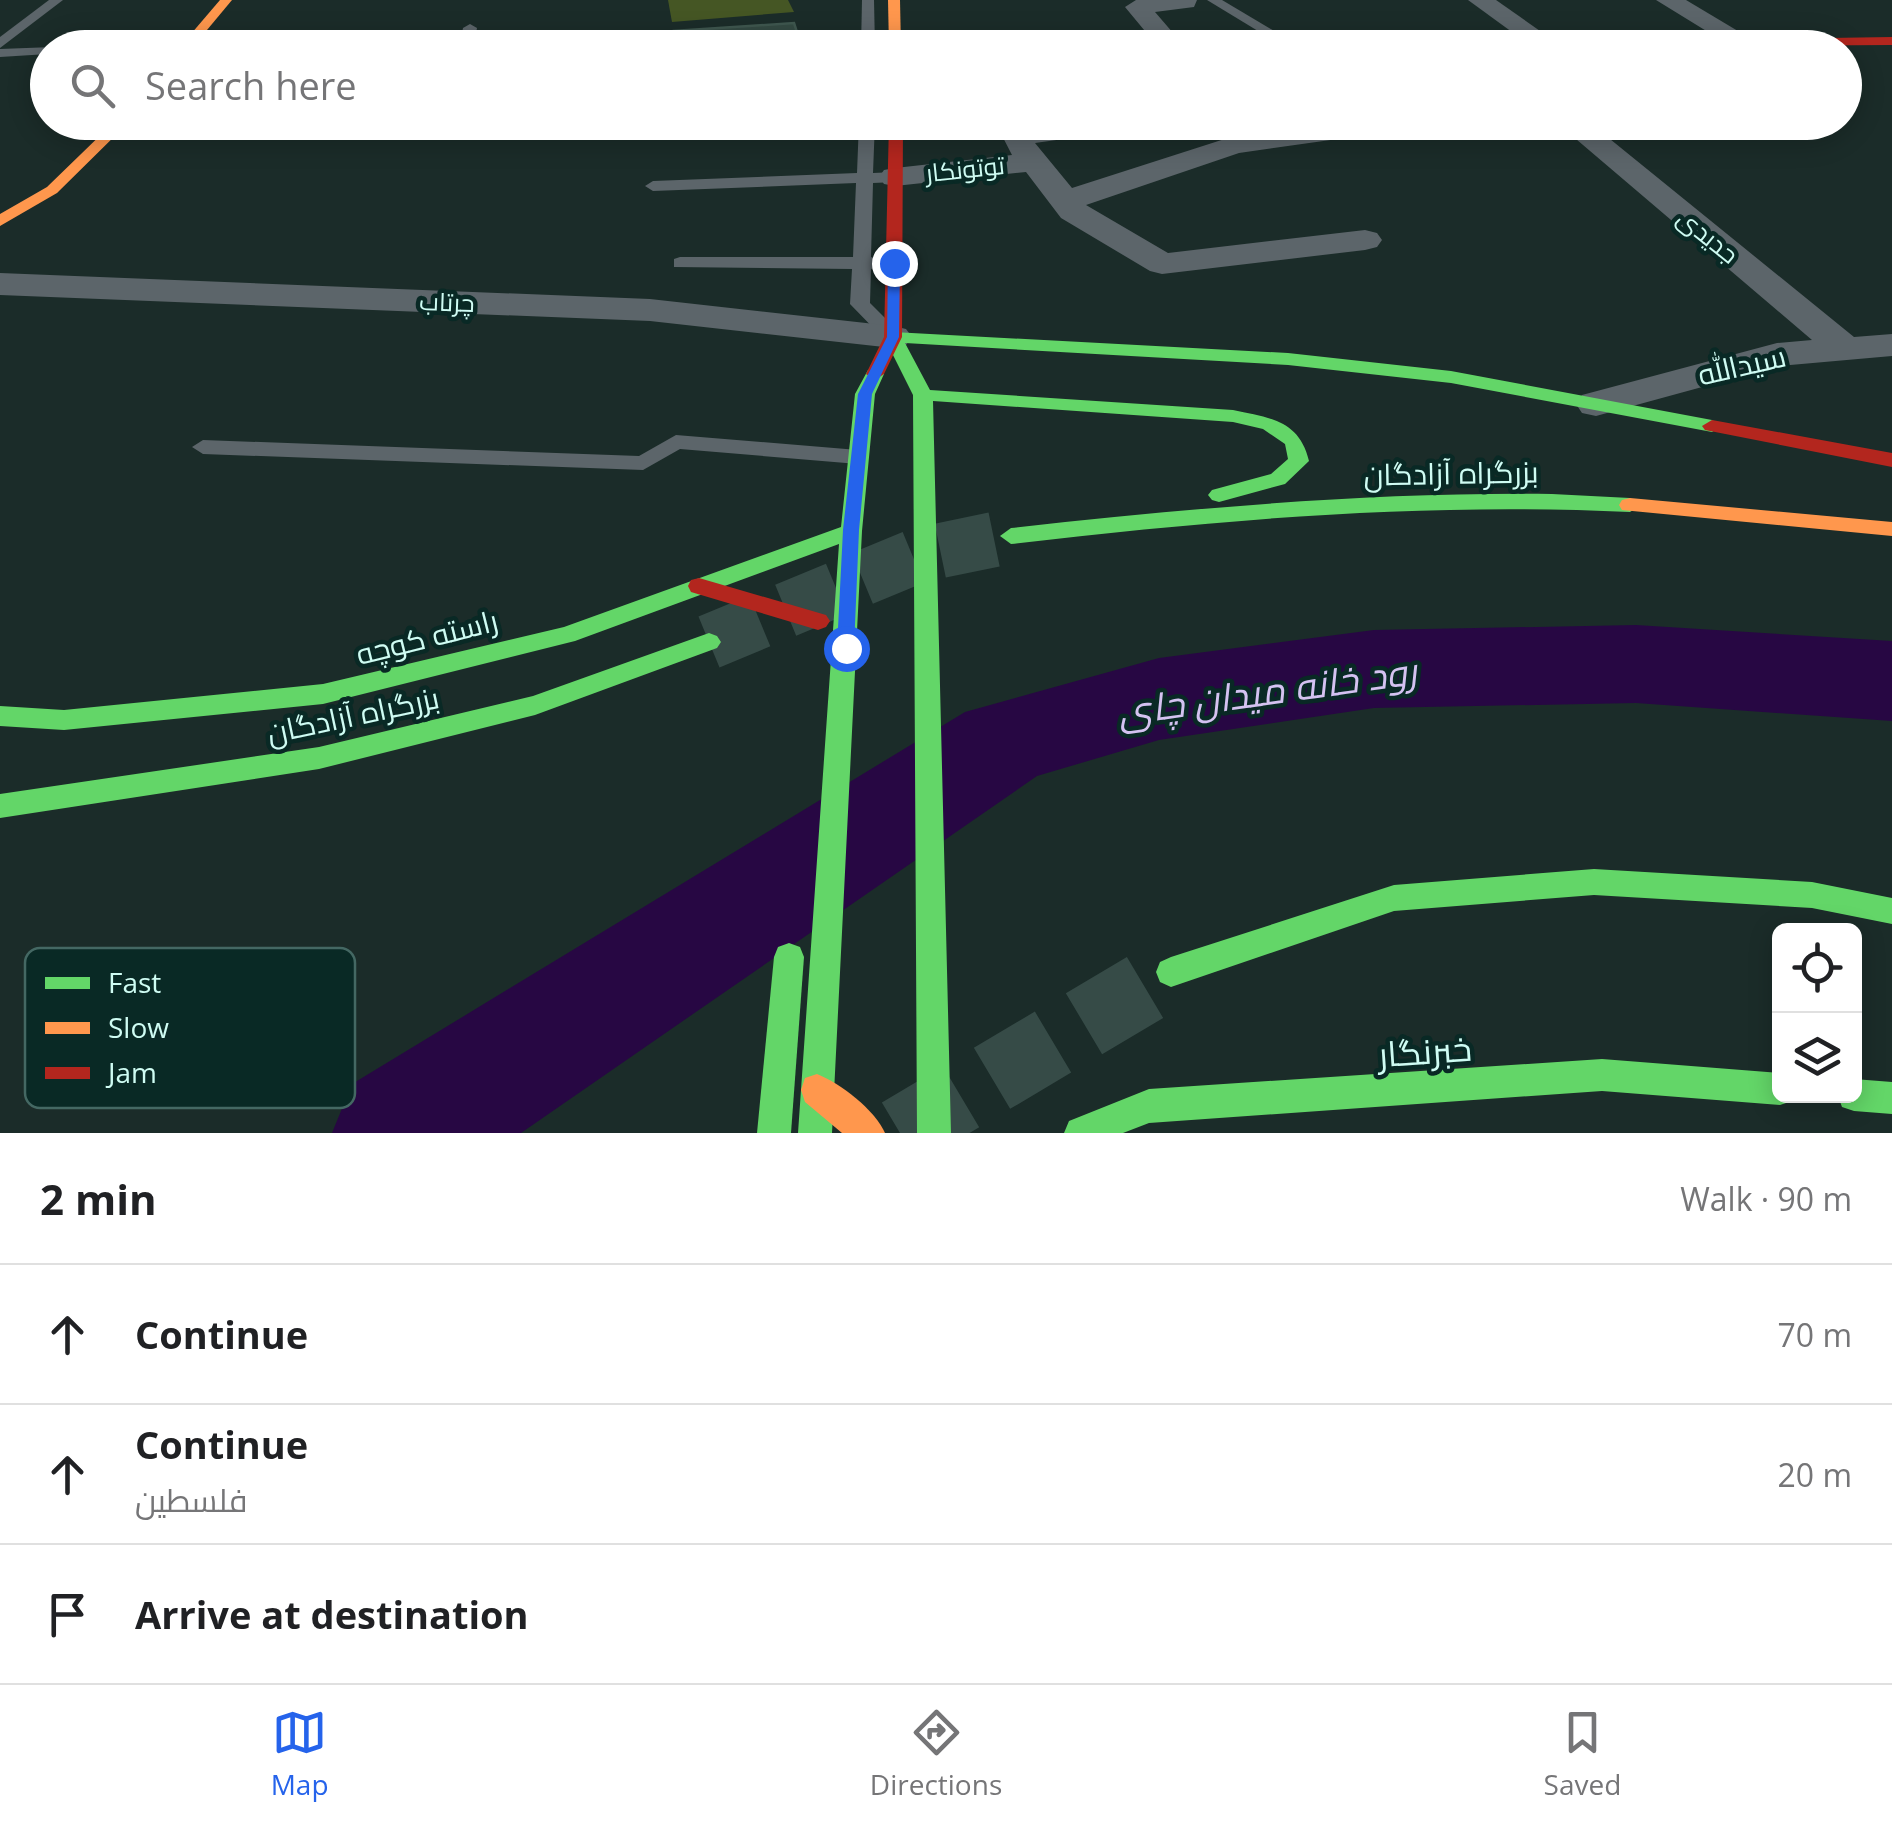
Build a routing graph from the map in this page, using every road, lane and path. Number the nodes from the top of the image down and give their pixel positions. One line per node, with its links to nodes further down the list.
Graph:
1 (57, 0): 18 (lane)
2 (226, 0): 9 (main road)
3 (868, 0): 10 (lane)
4 (894, 0): 11 (main road)
5 (1213, 0): 13 (lane)
6 (1480, 0): 14 (street)
7 (1668, 0): 15 (street)
8 (1186, 2): 12 (street)
9 (200, 30)
10 (868, 30)
11 (895, 30)
12 (1157, 30)
13 (1266, 30)
14 (1525, 30)
15 (1722, 30)
16 (1862, 41): 17 (main road)
17 (1892, 41)
18 (0, 44)
19 (30, 51): 20 (lane)
20 (0, 53)
21 (104, 140): 32 (main road)
22 (871, 140): 29 (lane)
23 (891, 140): 29 (main road)
24 (1224, 140): 28 (street)
25 (1272, 140): 28 (street)
26 (1592, 140): 40 (street, جدیدی)
27 (1020, 141): 29 (street, توتونکار); 31 (street)
28 (1234, 145): 31 (street)
29 (880, 177): 30 (lane); 35 (lane); 36 (main road)
30 (653, 186)
31 (1065, 201): 33 (street)
32 (0, 221)
33 (1365, 240)
34 (680, 262): 35 (lane)
35 (862, 263): 36 (lane); 38 (lane)
36 (894, 263): 38 (main road)
37 (0, 284): 38 (street, چرتاب)
38 (893, 337): 41 (main road); 42 (main road); 44 (main road)
39 (1892, 345): 40 (street, سیدالله)
40 (1846, 348): 42 (street, سیدالله)
41 (923, 395): 46 (main road); 65 (main road)
42 (1596, 404): 45 (main road)
43 (203, 446): 44 (lane)
44 (858, 456): 48 (main road)
45 (1892, 460)
46 (1125, 522): 47 (main road, بزرگراه آزادگان); 49 (main road, بزرگراه آزادگان)
47 (1892, 529)
48 (851, 530): 50 (main road, راسته کوچه); 59 (main road)
49 (1011, 536)
50 (700, 586): 51 (main road); 53 (main road, راسته کوچه)
51 (817, 631)
52 (709, 642): 54 (main road, بزرگراه آزادگان)
53 (0, 716)
54 (8, 804)
55 (1892, 912): 57 (main road)
56 (791, 934): 62 (main road)
57 (1171, 972)
58 (1772, 1088): 66 (main road, خبرنگار)
59 (818, 1090): 63 (main road); 64 (main road)
60 (1862, 1096): 61 (main road)
61 (1892, 1098)
62 (774, 1133)
63 (815, 1133)
64 (868, 1133)
65 (934, 1133)
66 (1081, 1133)

